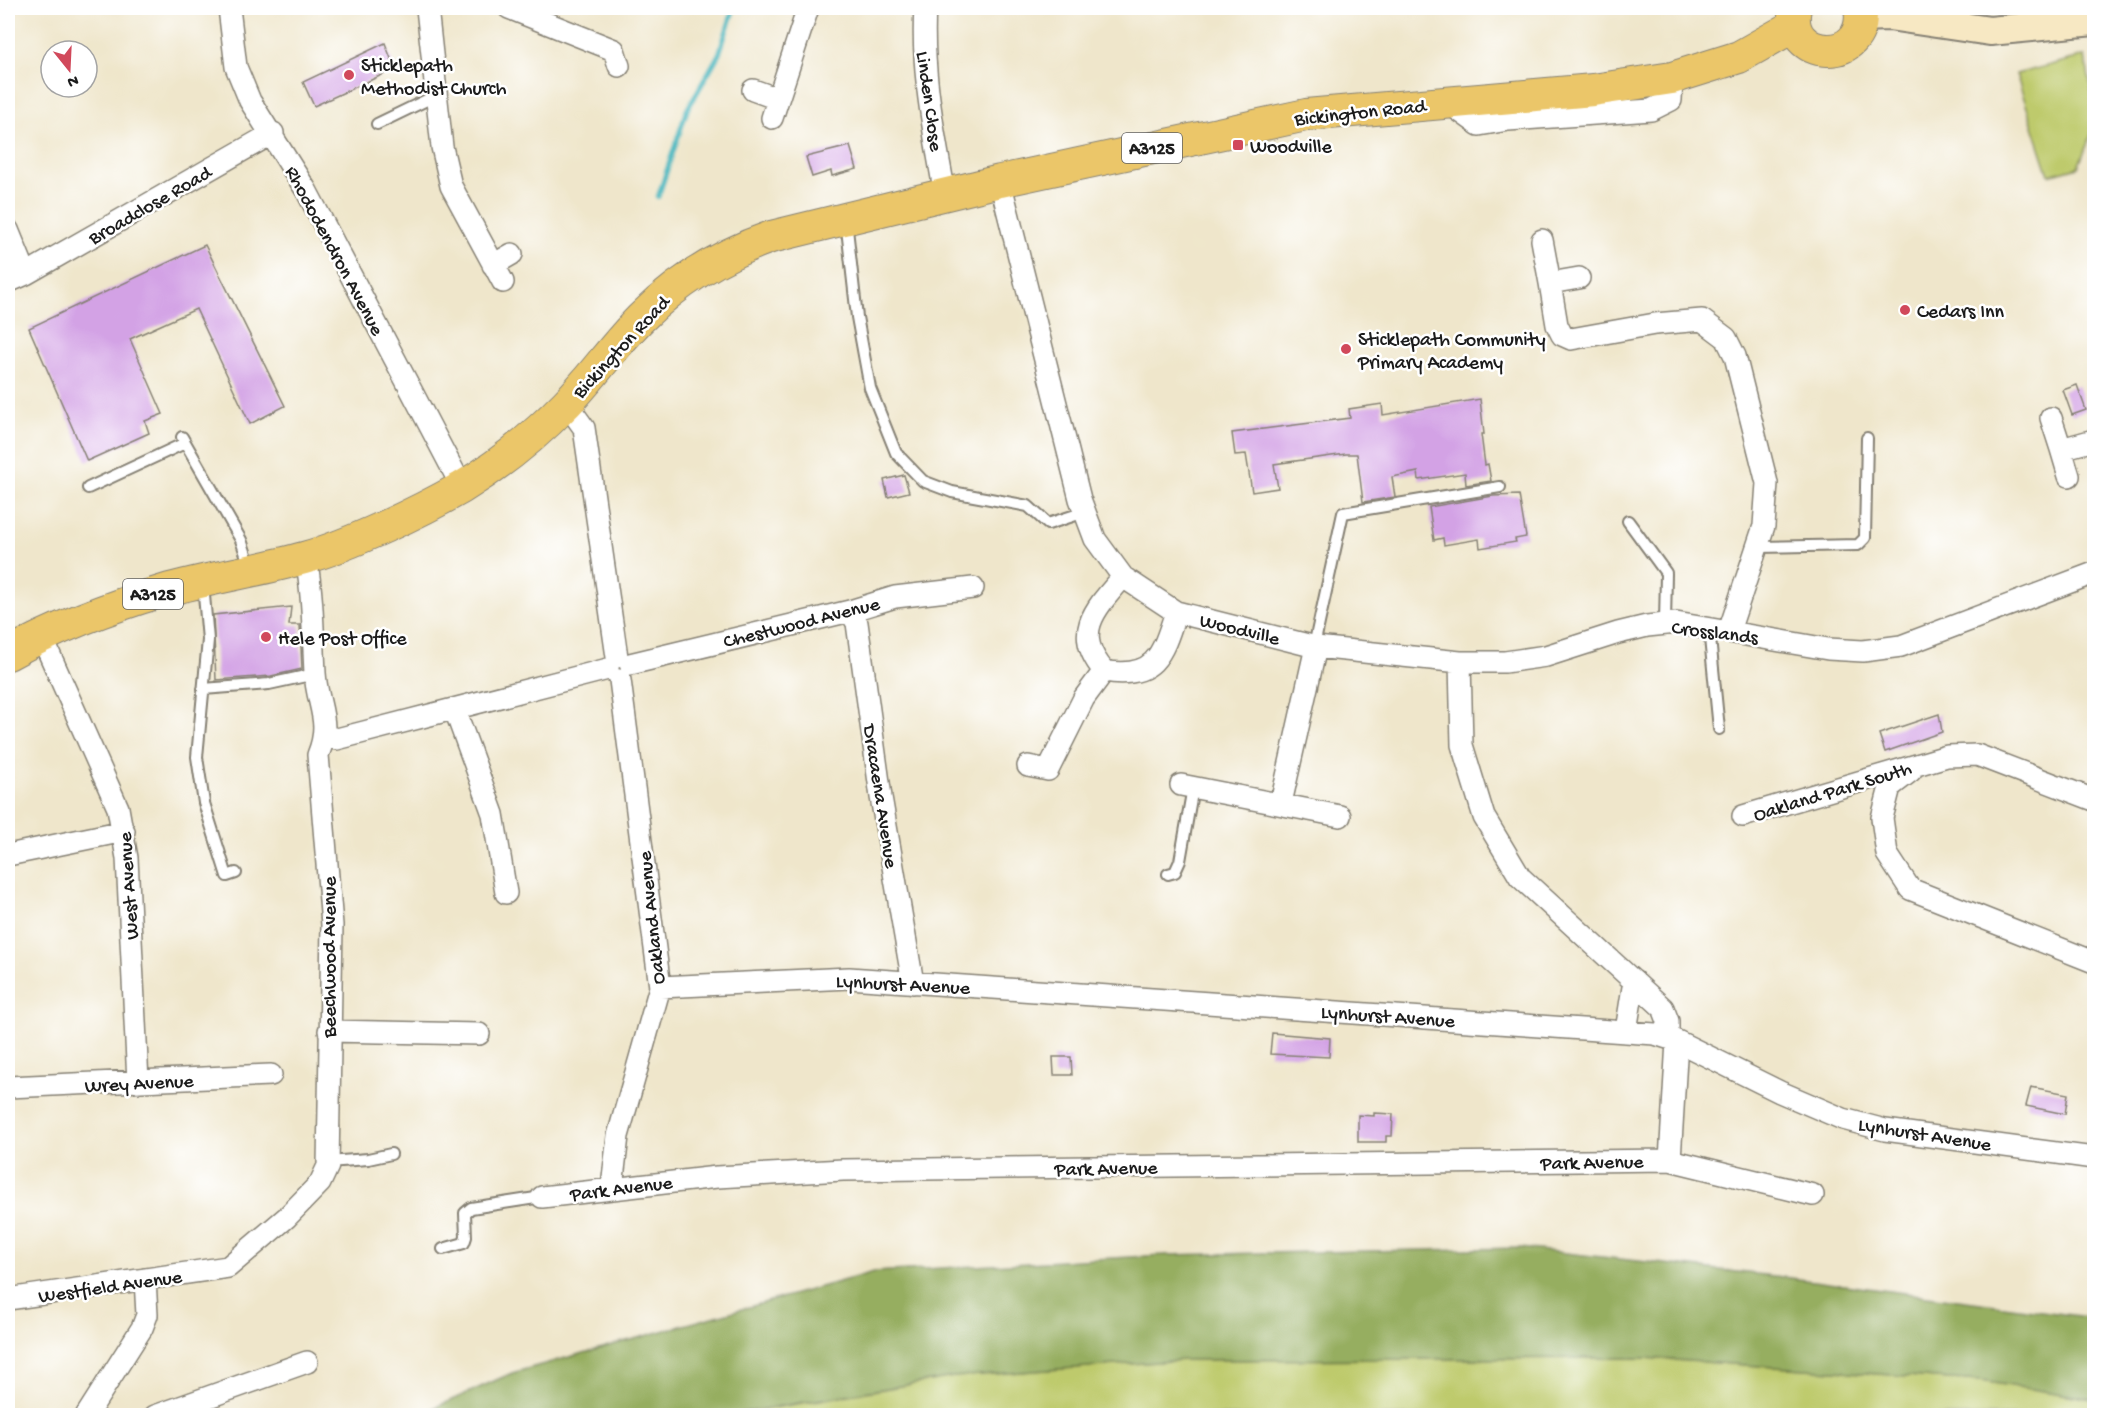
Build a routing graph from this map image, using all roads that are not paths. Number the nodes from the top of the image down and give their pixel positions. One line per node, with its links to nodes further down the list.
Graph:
1 (229, 8): 13 (street, Rhododendron Avenue)
2 (427, 8): 11 (street)
3 (509, 8): 9 (street)
4 (808, 8): 10 (street)
5 (925, 8): 15 (street, Linden Close)
6 (1861, 12): 7 (main road); 8 (main road)
7 (1795, 17): 14 (main road, Bickington Road / A3125)
8 (2094, 21)
9 (622, 52)
10 (753, 90)
11 (436, 95): 12 (lane); 19 (street)
12 (377, 124)
13 (273, 133): 20 (street, Broadclose Road); 29 (street, Rhododendron Avenue)
14 (1000, 181): 15 (main road, Bickington Road / A3125); 32 (street, Woodville)
15 (945, 195): 16 (main road, Bickington Road / A3125)
16 (846, 218): 23 (main road, Bickington Road / A3125); 32 (lane)
17 (8, 230): 20 (street, Broadclose Road)
18 (1542, 240): 22 (street)
19 (512, 254)
20 (17, 278)
21 (1579, 278): 22 (street)
22 (1550, 284): 34 (street)
23 (566, 403): 29 (main road, Bickington Road / A3125); 49 (street, Oakland Avenue)
24 (2051, 418): 27 (street)
25 (1867, 438): 34 (lane)
26 (2094, 440): 27 (street)
27 (2061, 449): 28 (street)
28 (2069, 476)
29 (462, 487): 35 (main road, Bickington Road / A3125)
30 (1500, 487): 46 (lane)
31 (88, 488): 36 (lane)
32 (1085, 512): 38 (street, Woodville)
33 (1628, 521): 43 (lane)
34 (1758, 547): 44 (street)
35 (306, 557): 36 (main road, Bickington Road / A3125); 51 (street, Beechwood Avenue)
36 (251, 571): 39 (main road, Bickington Road / A3125)
37 (2094, 573): 44 (street, Crosslands)
38 (1122, 577): 42 (street, Woodville); 50 (street)
39 (203, 581): 45 (main road, Bickington Road / A3125); 52 (lane)
40 (973, 588): 41 (street, Chestwood Avenue)
41 (850, 611): 49 (street, Chestwood Avenue); 70 (street, Dracaena Avenue)
42 (1176, 612): 46 (street, Woodville); 50 (street)
43 (1665, 624): 44 (street, Crosslands); 48 (street, Crosslands)
44 (1719, 630): 54 (lane)
45 (41, 635): 47 (main road, Bickington Road / A3125); 63 (street, West Avenue)
46 (1315, 646): 48 (street, Woodville); 60 (street)
47 (8, 654)
48 (1460, 662): 69 (street)
49 (619, 667): 53 (street, Chestwood Avenue); 71 (street, Oakland Avenue)
50 (1104, 671): 57 (street)
51 (315, 674): 52 (lane); 55 (street, Beechwood Avenue)
52 (203, 689): 65 (lane)
53 (455, 710): 55 (street, Chestwood Avenue); 67 (street)
54 (1719, 729)
55 (322, 745): 72 (street, Beechwood Avenue)
56 (1921, 763): 59 (street, Oakland Park South); 62 (street, Oakland Park South); 68 (street, Oakland Park South)
57 (1028, 766)
58 (1187, 786): 60 (street); 66 (lane)
59 (2094, 800)
60 (1281, 803): 61 (street)
61 (1340, 816)
62 (1743, 816)
63 (124, 831): 64 (street); 77 (street, West Avenue)
64 (8, 855)
65 (236, 873)
66 (1168, 874)
67 (506, 893)
68 (2094, 962)
69 (1634, 981): 73 (street); 75 (street)
70 (914, 983): 71 (street, Lynhurst Avenue); 73 (street, Lynhurst Avenue)
71 (660, 987): 83 (street, Oakland Avenue)
72 (329, 1031): 74 (street); 82 (street, Beechwood Avenue)
73 (1626, 1031): 75 (street, Lynhurst Avenue)
74 (479, 1034)
75 (1673, 1040): 80 (street, Lynhurst Avenue); 81 (street, Park Avenue)
76 (271, 1075): 77 (street, Wrey Avenue)
77 (138, 1082): 78 (street, Wrey Avenue)
78 (8, 1087)
79 (391, 1154): 82 (lane)
80 (2094, 1158)
81 (1670, 1160): 83 (street, Park Avenue); 84 (street, Park Avenue)
82 (328, 1162): 87 (street, Beechwood Avenue)
83 (612, 1188): 85 (street, Park Avenue)
84 (1813, 1195)
85 (542, 1197): 86 (lane)
86 (443, 1249)
87 (213, 1271): 88 (street, Westfield Avenue)
88 (145, 1279): 89 (street, Westfield Avenue); 91 (street)
89 (8, 1299)
90 (307, 1362): 92 (street)
91 (86, 1416)
92 (155, 1416)

